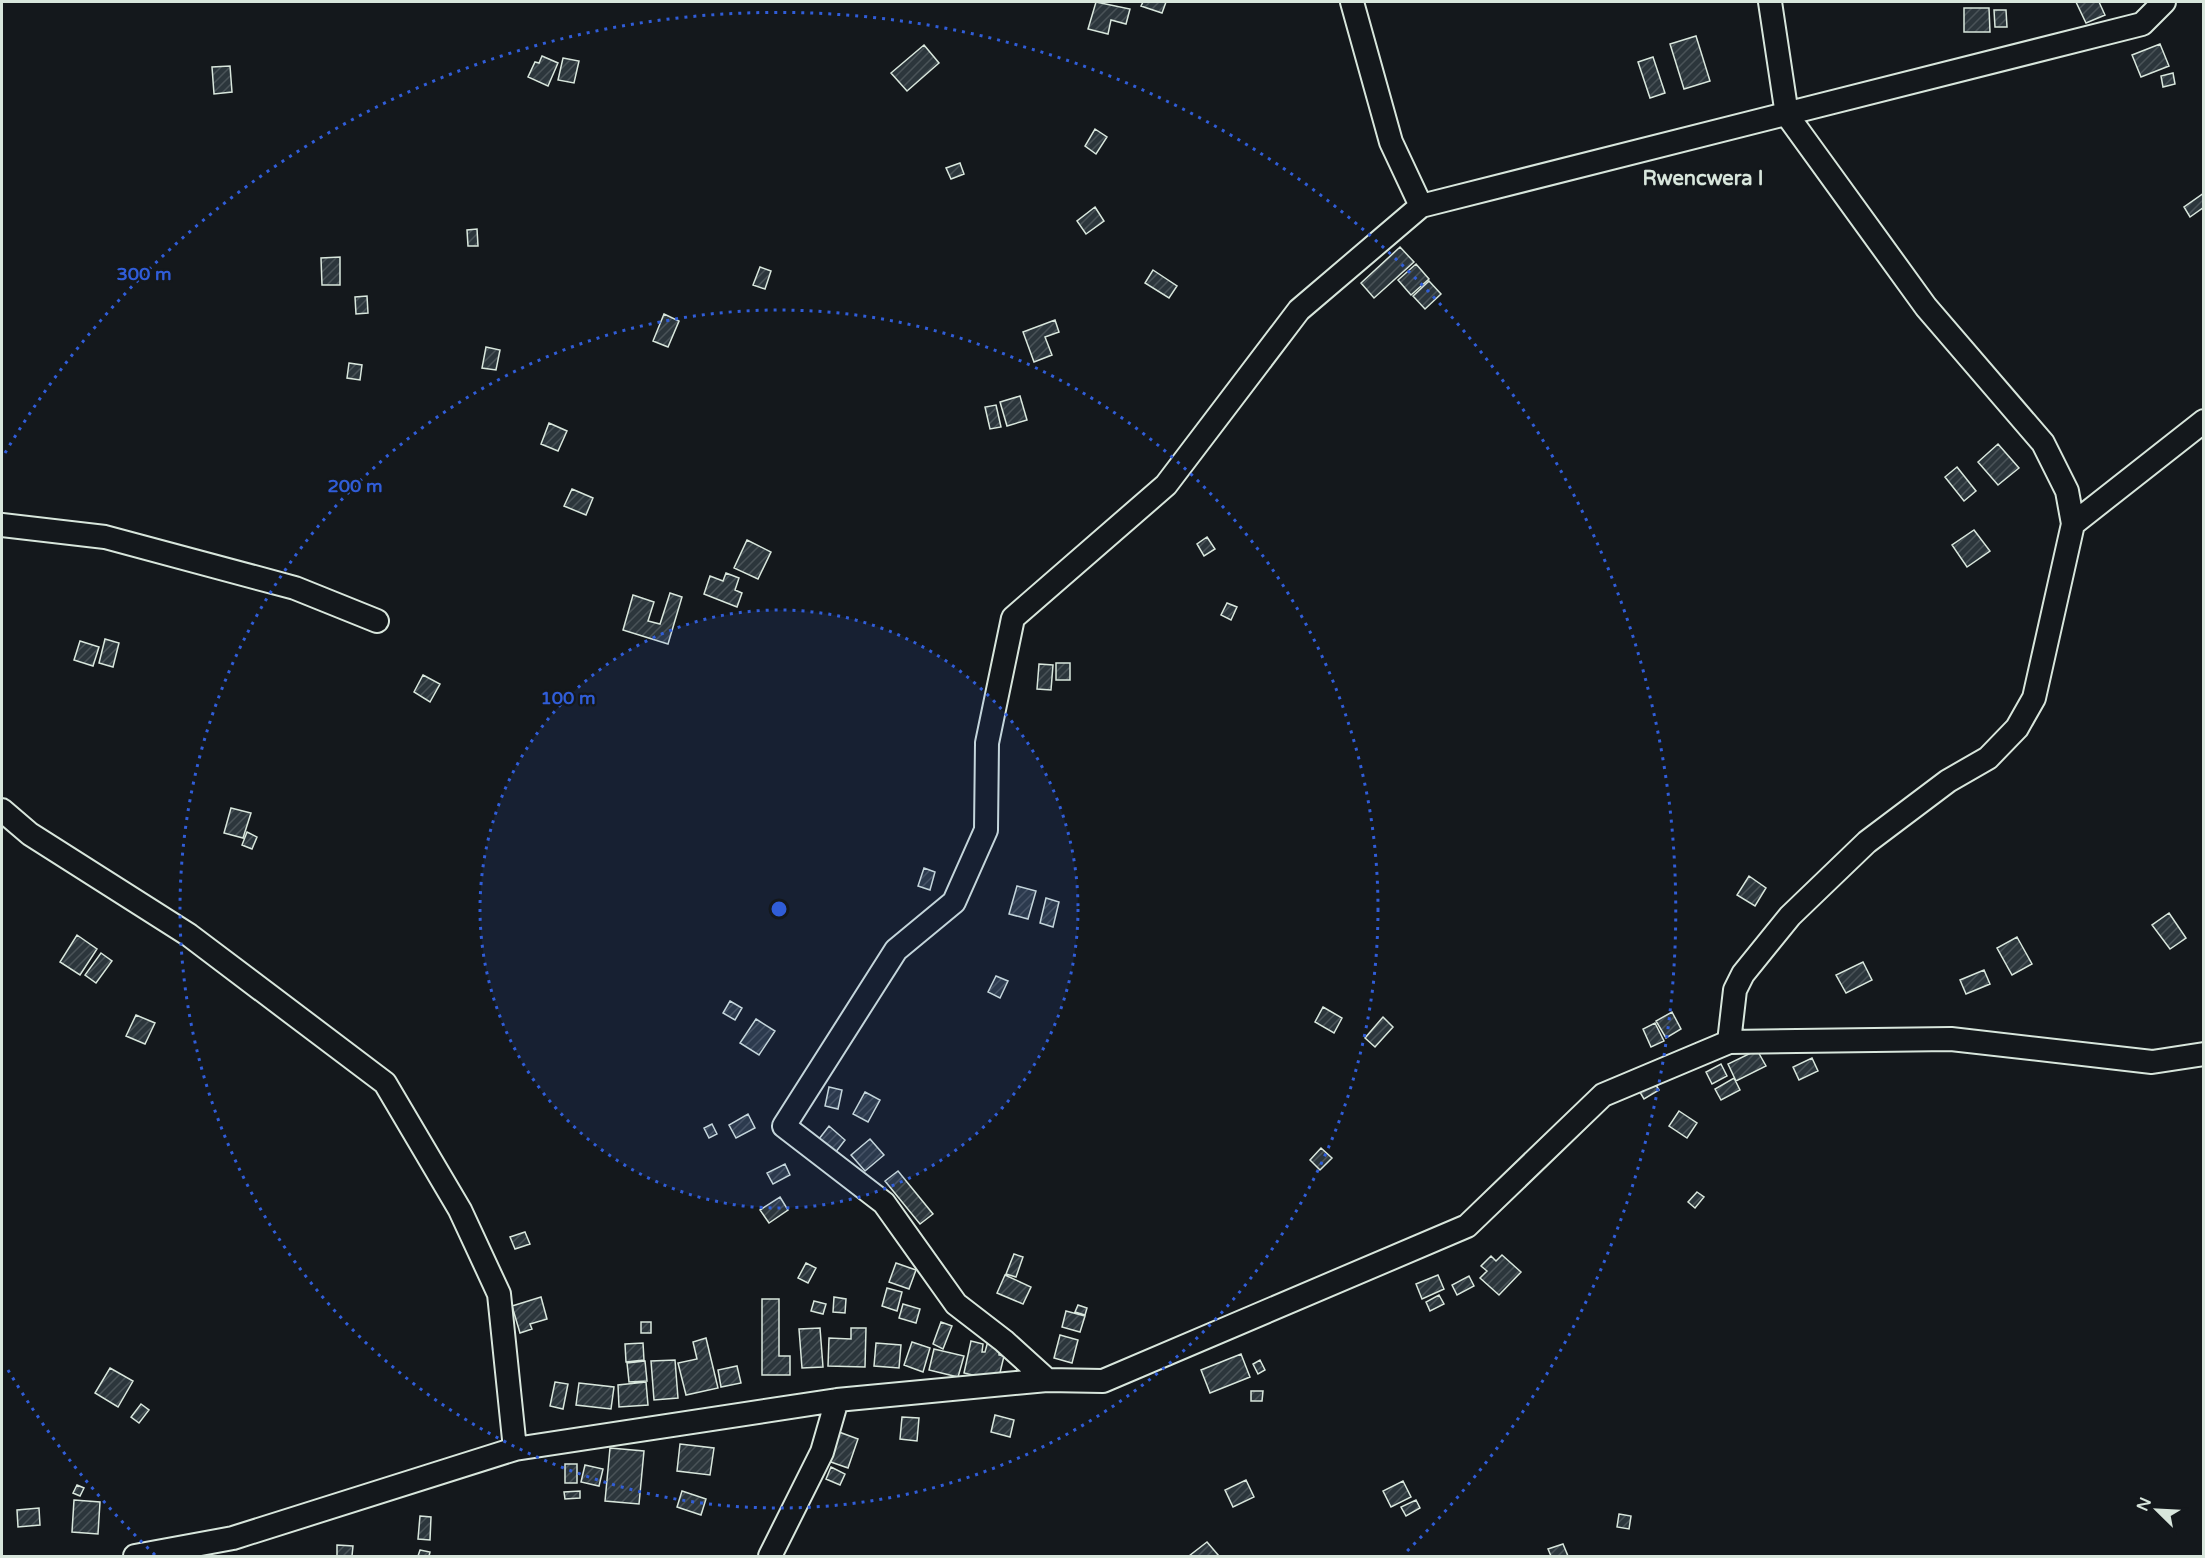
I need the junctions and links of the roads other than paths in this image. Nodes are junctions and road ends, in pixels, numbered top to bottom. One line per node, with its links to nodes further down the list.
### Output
1 (1352, 2): 5 (street)
2 (1770, 2): 4 (street)
3 (2164, 2): 4 (street)
4 (1787, 115): 5 (street); 7 (street)
5 (1421, 206): 13 (street)
6 (2204, 421): 7 (street)
7 (2073, 524): 11 (street)
8 (2, 525): 9 (street)
9 (377, 621)
10 (2, 810): 15 (street)
11 (1729, 1042): 12 (street); 13 (street)
12 (2204, 1054)
13 (1047, 1380): 14 (street)
14 (837, 1400): 15 (street); 17 (street)
15 (515, 1449): 16 (street)
16 (135, 1557)
17 (770, 1557)

